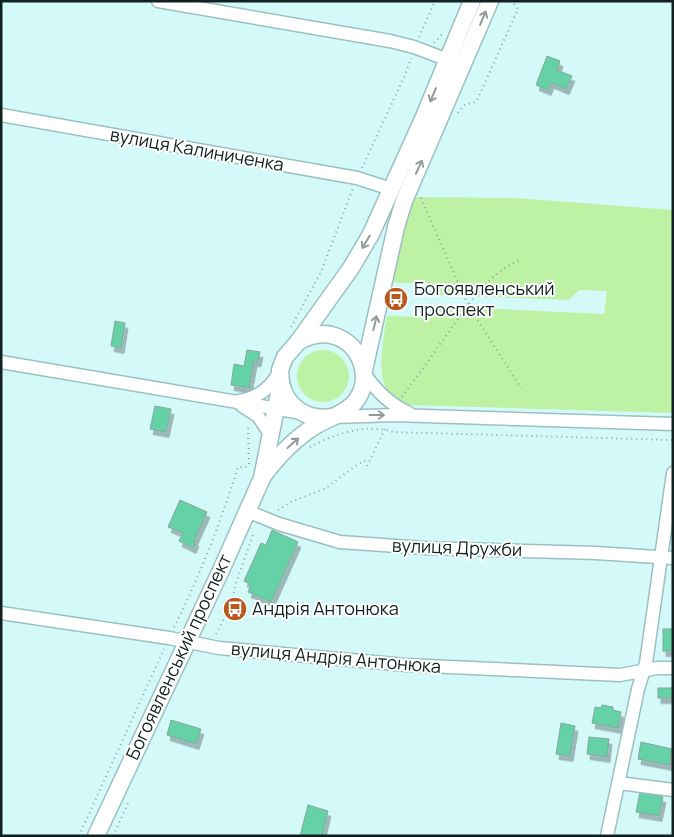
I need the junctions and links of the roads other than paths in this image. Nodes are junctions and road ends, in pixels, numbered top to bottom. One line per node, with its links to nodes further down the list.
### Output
1 (158, 1): 4 (street)
2 (472, 1): 4 (main road, Богоявленський проспект)
3 (490, 1): 9 (main road, Богоявленський проспект, one-way to 3)
4 (448, 60): 6 (main road, Богоявленський проспект, one-way to 6)
5 (1, 115): 6 (street, вулиця Калиниченка)
6 (391, 189): 7 (main road, Богоявленський проспект, one-way to 7)
7 (294, 335): 9 (main road); 10 (main road, Богоявленський проспект)
8 (1, 362): 11 (street)
9 (364, 372): 13 (street); 15 (main road, Богоявленський проспект)
10 (280, 376): 11 (street); 12 (main road, Богоявленський проспект); 14 (main road)
11 (229, 400): 12 (street); 17 (street)
12 (275, 409): 14 (street); 17 (main road, Богоявленський проспект)
13 (395, 411): 15 (street, one-way to 13); 16 (street)
14 (303, 413): 15 (main road)
15 (332, 417): 19 (main road, Богоявленський проспект, one-way to 15)
16 (673, 424)
17 (270, 434): 19 (main road, Богоявленський проспект)
18 (673, 473): 21 (street)
19 (262, 478): 20 (main road, Богоявленський проспект)
20 (253, 514): 21 (street, вулиця Дружби); 23 (main road, Богоявленський проспект)
21 (667, 557): 25 (street)
22 (1, 613): 23 (street, вулиця Андрія Антонюка)
23 (194, 643): 25 (street, вулиця Андрія Антонюка); 28 (main road, Богоявленський проспект)
24 (673, 668): 25 (street, вулиця Андрія Антонюка)
25 (643, 671): 26 (street)
26 (618, 783): 27 (street); 29 (street)
27 (673, 790)
28 (96, 836)
29 (607, 836)

